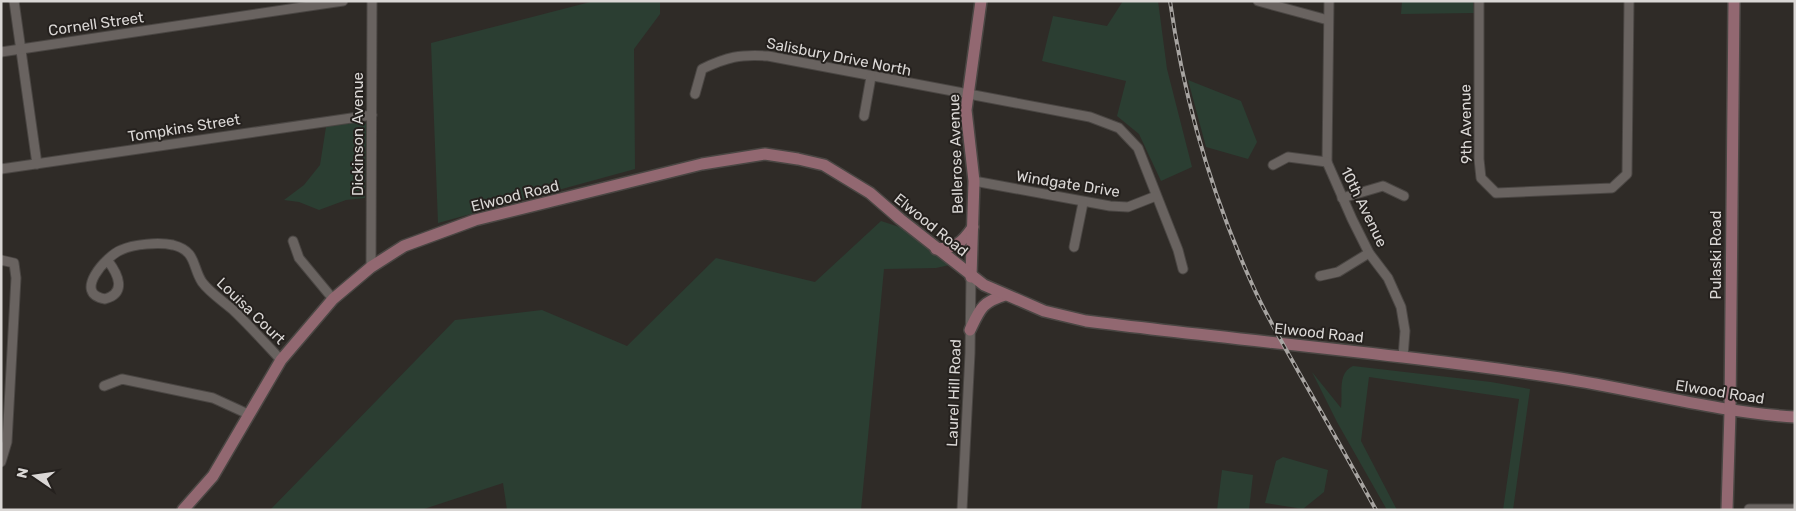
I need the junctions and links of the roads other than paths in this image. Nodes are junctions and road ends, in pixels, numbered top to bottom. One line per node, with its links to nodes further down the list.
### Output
1 (14, 1): 11 (street)
2 (343, 1): 11 (street, Cornell Street)
3 (372, 1): 16 (street, Dickinson Avenue)
4 (981, 1): 15 (main road, Bellerose Avenue)
5 (1258, 1): 10 (street)
6 (1328, 1): 10 (street, 10th Avenue)
7 (1479, 1): 8 (street, 9th Avenue)
8 (1628, 1)
9 (1734, 1): 44 (main road, Pulaski Road)
10 (1328, 20): 18 (street, 10th Avenue)
11 (22, 49): 12 (street, Cornell Street); 19 (street)
12 (1, 52)
13 (871, 77): 14 (street, Salisbury Drive North); 15 (street, Salisbury Drive North); 17 (street)
14 (695, 94)
15 (968, 95): 22 (main road, Bellerose Avenue); 23 (street, Salisbury Drive North)
16 (372, 115): 19 (street, Tompkins Street); 34 (street, Dickinson Avenue)
17 (864, 116)
18 (1327, 162): 20 (street); 25 (street, 10th Avenue)
19 (37, 164): 21 (street, Tompkins Street)
20 (1273, 165)
21 (1, 169)
22 (974, 181): 26 (street, Windgate Drive); 27 (main road, Bellerose Avenue)
23 (1156, 196): 26 (street, Windgate Drive); 35 (street, Salisbury Drive North)
24 (1404, 196): 25 (street)
25 (1342, 198): 31 (street, 10th Avenue)
26 (1083, 203): 29 (street)
27 (973, 227): 30 (main road); 37 (main road, Bellerose Avenue)
28 (294, 241): 39 (street)
29 (1074, 247)
30 (936, 248): 34 (main road, Elwood Road); 37 (main road, Elwood Road)
31 (1370, 254): 36 (street); 41 (street, 10th Avenue)
32 (1, 260): 47 (street)
33 (108, 261): 42 (street, Louisa Court)
34 (371, 267): 39 (main road, Elwood Road)
35 (1183, 269)
36 (1320, 276)
37 (972, 277): 38 (main road, Elwood Road); 40 (street, Laurel Hill Road)
38 (1005, 295): 40 (main road); 41 (main road, Elwood Road)
39 (333, 299): 42 (main road, Elwood Road)
40 (970, 330): 51 (street, Laurel Hill Road)
41 (1403, 357): 44 (main road, Elwood Road)
42 (281, 360): 45 (main road, Elwood Road)
43 (104, 386): 45 (street)
44 (1730, 412): 46 (main road, Elwood Road); 52 (main road, Pulaski Road)
45 (248, 414): 50 (main road, Elwood Road)
46 (1795, 417)
47 (1, 462)
48 (1750, 509): 49 (street)
49 (1795, 509)
50 (183, 510)
51 (962, 510)
52 (1727, 510)

